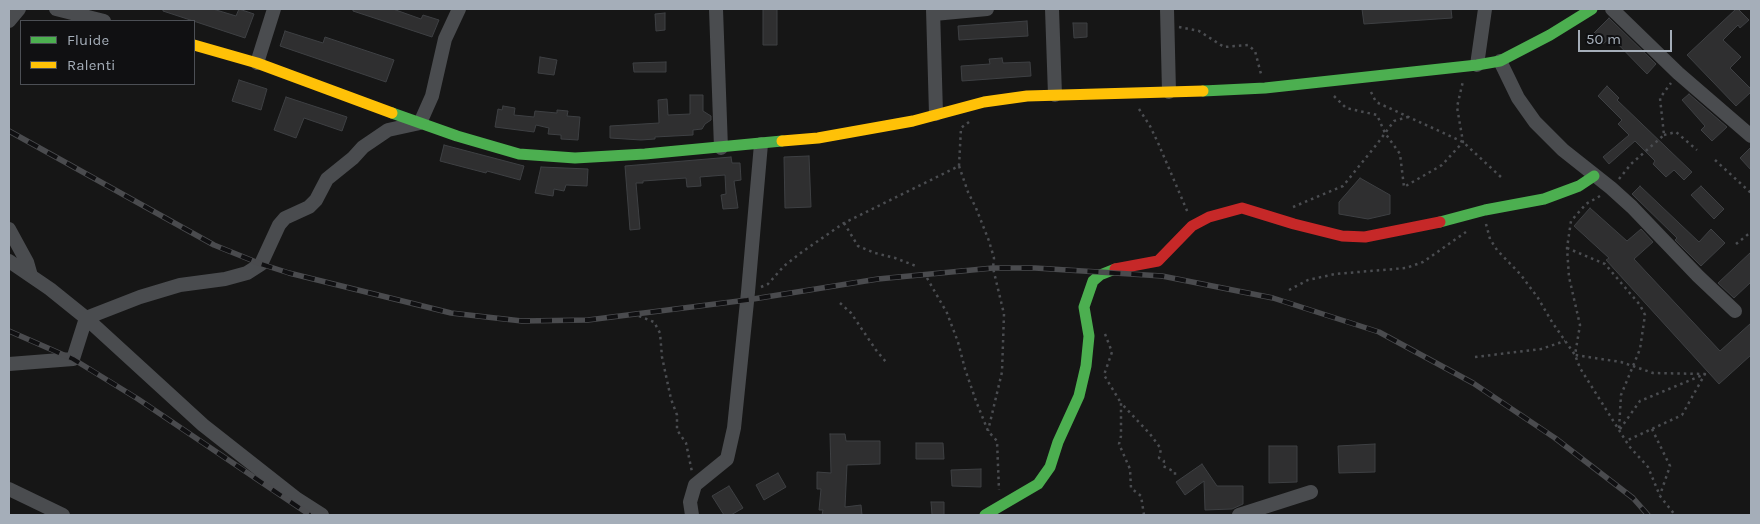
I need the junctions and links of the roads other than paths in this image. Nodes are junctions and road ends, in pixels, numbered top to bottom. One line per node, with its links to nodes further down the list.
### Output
1 (19, 9): 14 (street)
2 (56, 9): 13 (street)
3 (274, 9): 17 (street)
4 (457, 9): 22 (street)
5 (716, 9): 25 (street)
6 (987, 9): 12 (street)
7 (1052, 9): 20 (street)
8 (1167, 9): 19 (street)
9 (1485, 9): 18 (street)
10 (1592, 9): 16 (street)
11 (1612, 9): 23 (street)
12 (934, 12): 21 (street)
13 (100, 20)
14 (9, 21)
15 (195, 45): 17 (street)
16 (1500, 61): 18 (street); 26 (street)
17 (257, 63): 22 (street)
18 (1477, 65): 19 (street)
19 (1169, 92): 20 (street)
20 (1055, 95): 21 (street)
21 (936, 114): 24 (street)
22 (420, 124): 25 (street); 31 (street)
23 (1751, 136)
24 (761, 144): 25 (street); 37 (street)
25 (721, 148)
26 (1594, 176): 30 (street); 38 (street)
27 (9, 229): 29 (street)
28 (9, 261): 29 (street)
29 (31, 276): 31 (street)
30 (1735, 312)
31 (86, 318): 32 (street); 36 (street)
32 (9, 364)
33 (9, 489): 35 (street)
34 (1311, 492): 39 (street)
35 (63, 515)
36 (322, 515)
37 (692, 515)
38 (985, 515)
39 (1239, 515)

